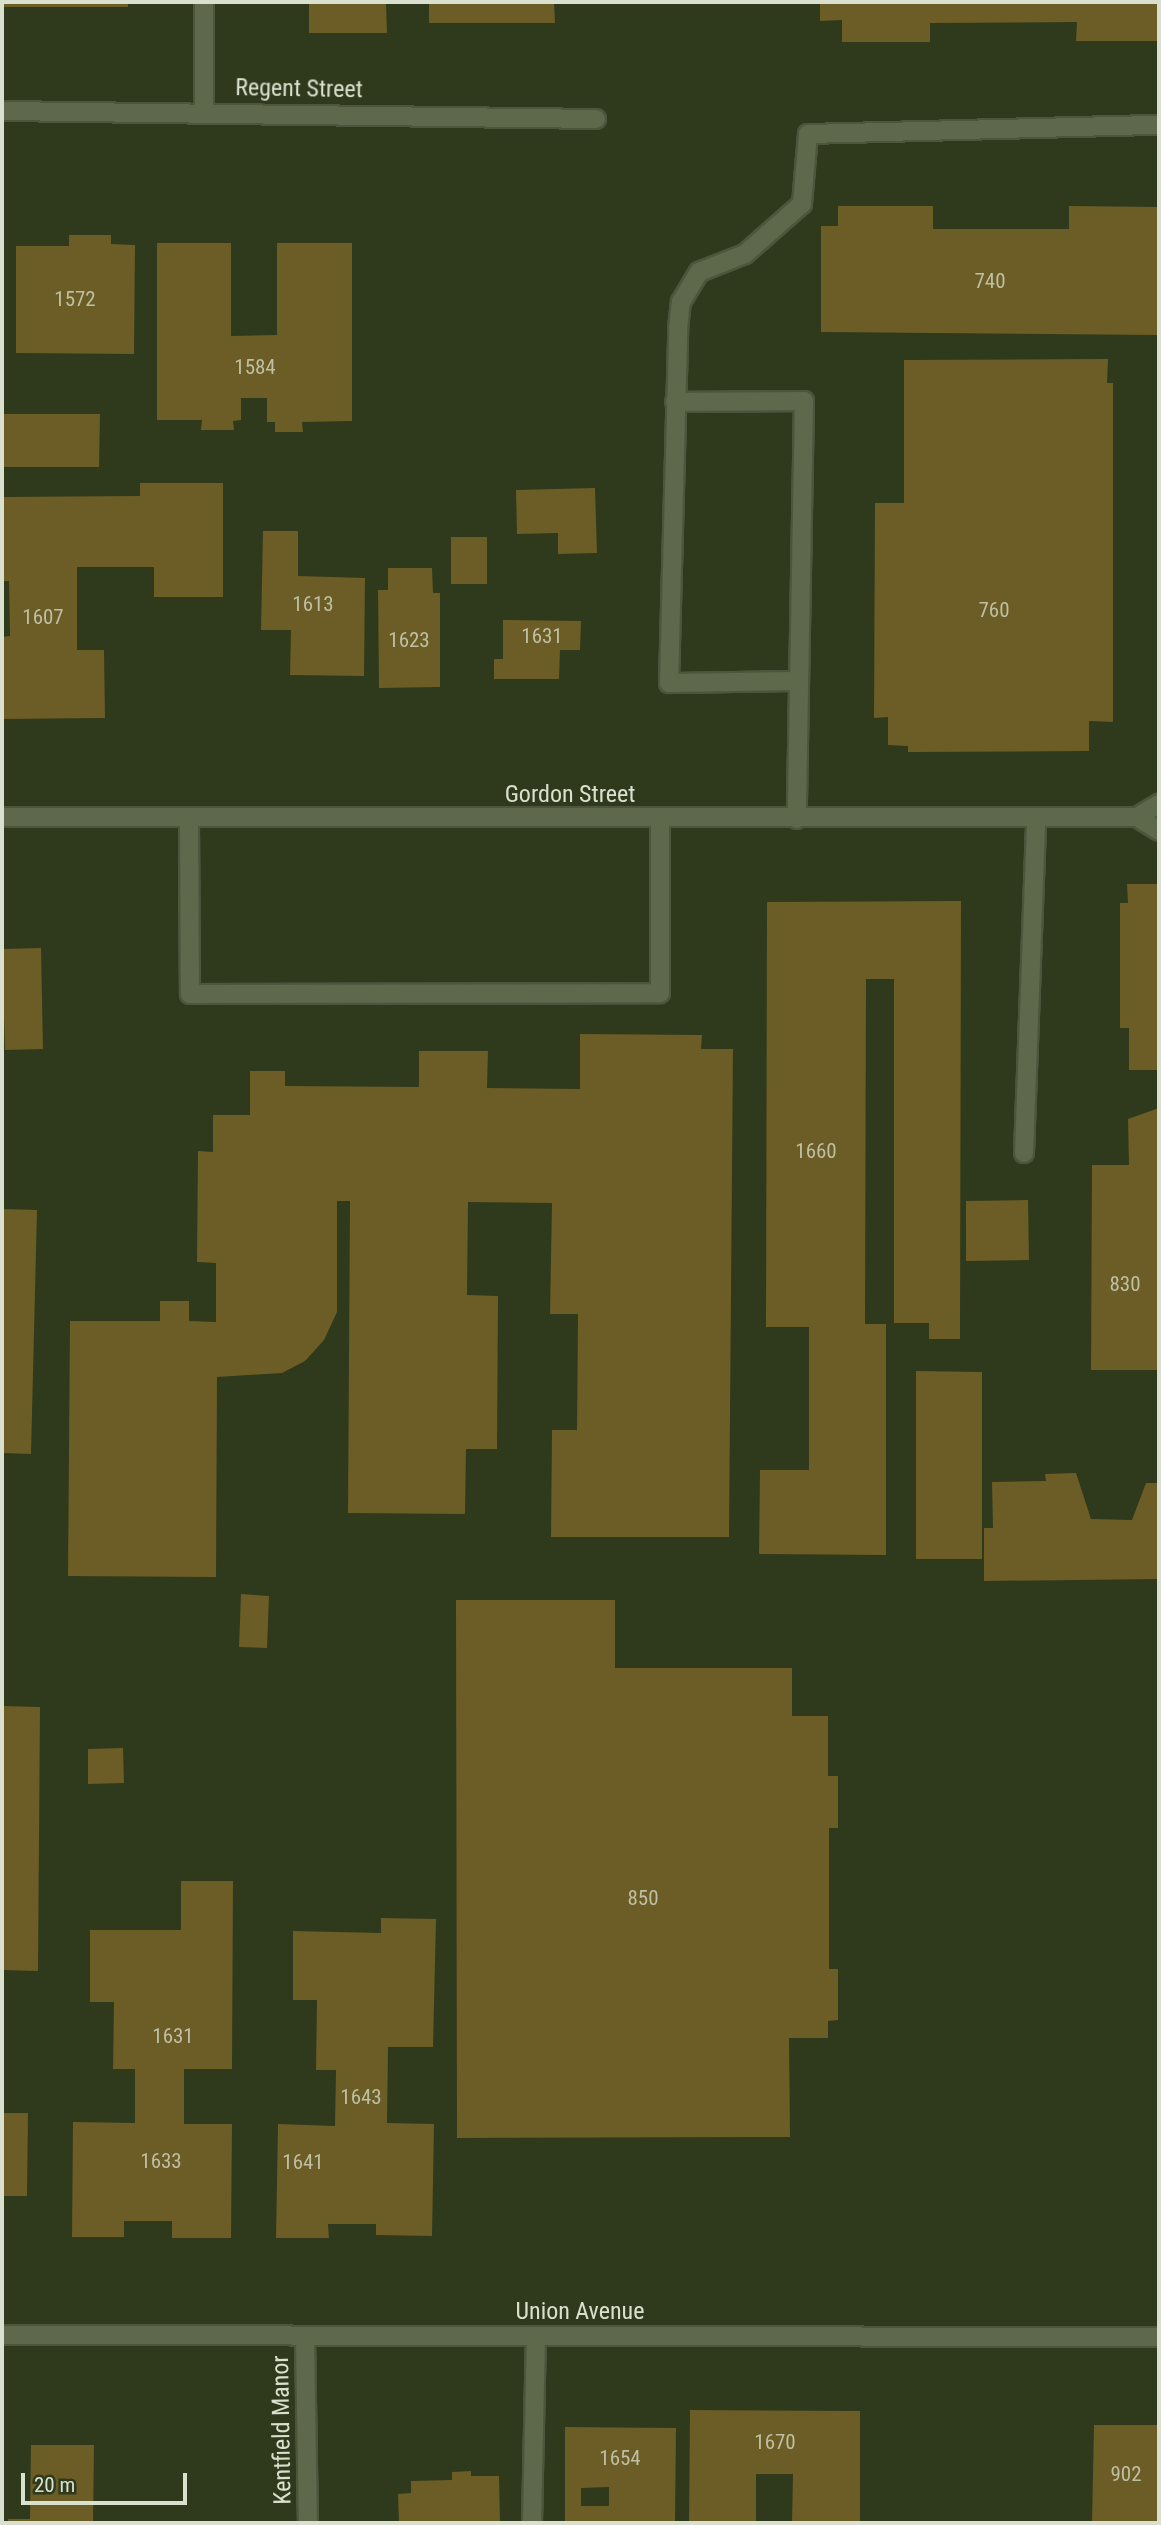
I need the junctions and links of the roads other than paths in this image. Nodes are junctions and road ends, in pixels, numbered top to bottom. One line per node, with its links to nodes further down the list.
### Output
1 (204, 2): 3 (street)
2 (2, 111): 3 (street, Regent Street)
3 (204, 112): 4 (street, Regent Street)
4 (596, 119)
5 (1159, 125): 6 (street)
6 (675, 402): 7 (street); 7 (street)
7 (799, 681): 14 (street)
8 (1159, 804): 10 (street)
9 (2, 817): 12 (street, Gordon Street)
10 (1137, 817): 11 (street, Gordon Street); 15 (street)
11 (1037, 818): 14 (street, Gordon Street); 16 (street)
12 (189, 819): 13 (street, Gordon Street); 13 (street)
13 (660, 819): 14 (street, Gordon Street)
14 (797, 820)
15 (1159, 831)
16 (1024, 1153)
17 (2, 2335): 18 (street, Union Avenue)
18 (305, 2336): 19 (street, Union Avenue); 21 (street, Kentfield Manor)
19 (536, 2337): 20 (street, Union Avenue); 22 (street)
20 (1159, 2337)
21 (308, 2523)
22 (532, 2523)

